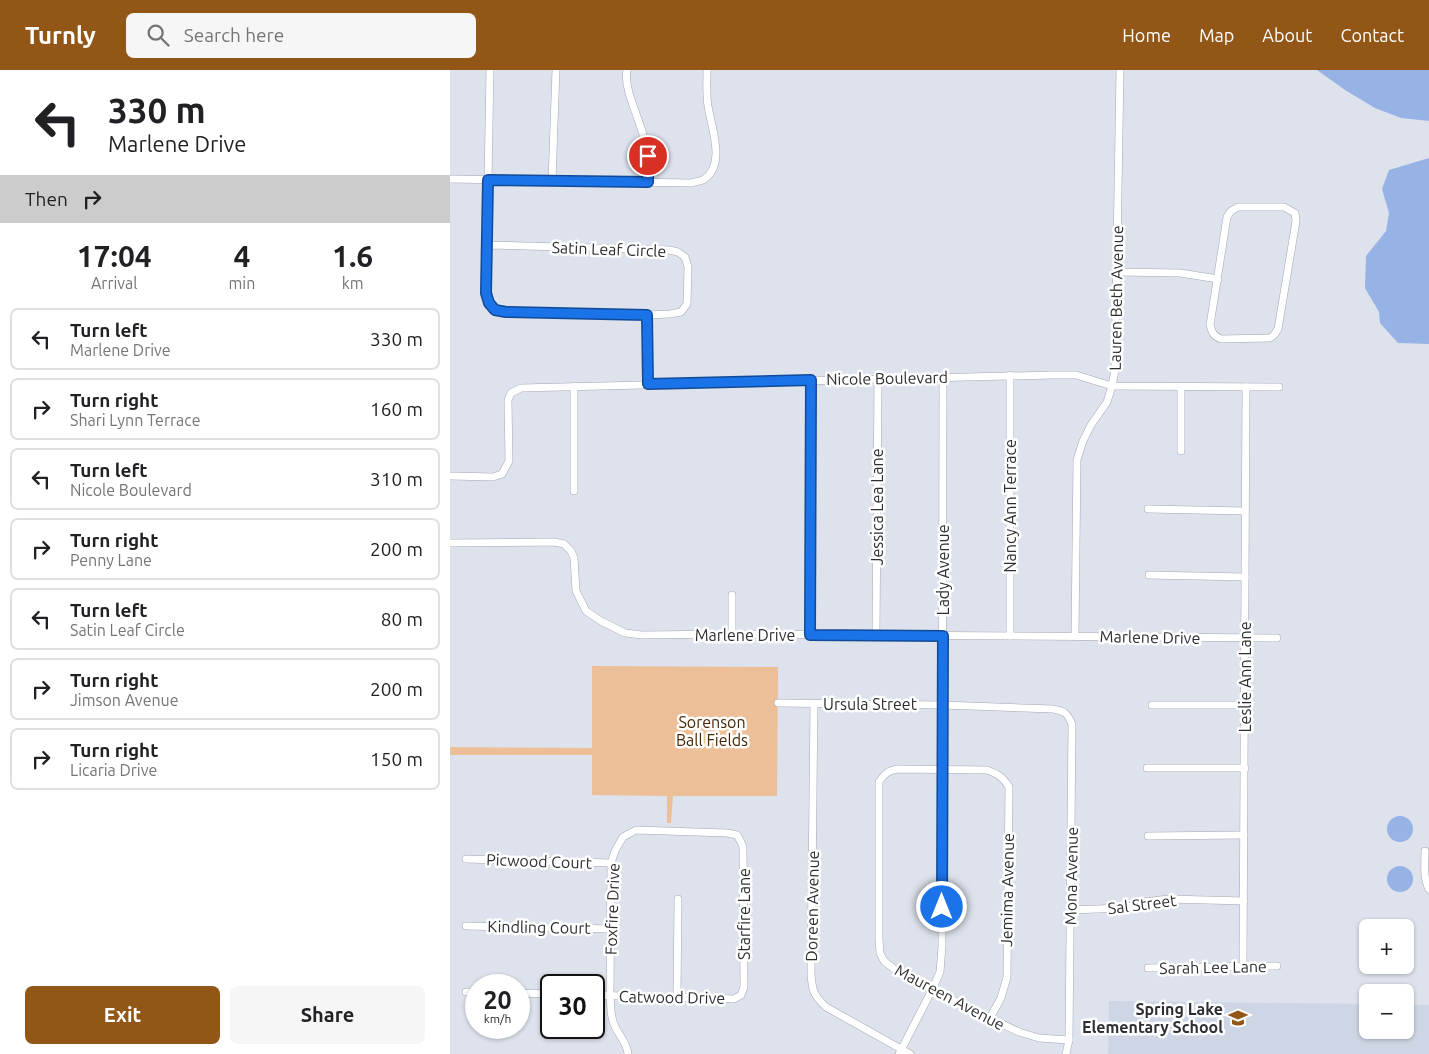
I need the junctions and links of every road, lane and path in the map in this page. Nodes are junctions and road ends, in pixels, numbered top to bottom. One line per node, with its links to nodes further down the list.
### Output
1 (490, 70): 7 (street)
2 (556, 70): 8 (street)
3 (627, 70): 9 (street)
4 (706, 70): 9 (street)
5 (1120, 70): 11 (street, Lauren Beth Avenue)
6 (450, 178): 7 (street)
7 (488, 180): 8 (street); 10 (street)
8 (552, 181): 9 (street)
9 (648, 182)
10 (488, 245): 13 (street, Satin Leaf Circle); 13 (street, Satin Leaf Circle)
11 (1117, 272): 12 (street); 20 (street, Lauren Beth Avenue)
12 (1218, 279): 12 (street)
13 (647, 315): 18 (street)
14 (1010, 375): 15 (street, Nicole Boulevard); 20 (street, Nicole Boulevard); 37 (street, Nancy Ann Terrace)
15 (943, 376): 16 (street, Nicole Boulevard); 36 (street, Lady Avenue)
16 (878, 378): 17 (street, Nicole Boulevard); 35 (street, Jessica Lea Lane)
17 (811, 380): 18 (street, Nicole Boulevard); 34 (street)
18 (648, 384): 19 (street, Nicole Boulevard)
19 (574, 386): 25 (street, Nicole Boulevard); 26 (street)
20 (1112, 386): 21 (street, Nicole Boulevard); 38 (street, Lauren Beth Avenue)
21 (1181, 387): 22 (street, Nicole Boulevard); 24 (street)
22 (1246, 387): 23 (street, Nicole Boulevard); 28 (street, Leslie Ann Lane)
23 (1279, 388)
24 (1181, 451)
25 (450, 476)
26 (574, 491)
27 (1148, 509): 28 (street)
28 (1245, 511): 31 (street, Leslie Ann Lane)
29 (450, 543): 33 (street, Marlene Drive)
30 (1149, 575): 31 (street)
31 (1245, 577): 39 (street, Leslie Ann Lane)
32 (732, 595): 33 (street)
33 (732, 634): 34 (street, Marlene Drive)
34 (810, 635): 35 (street, Marlene Drive)
35 (876, 635): 36 (street, Marlene Drive)
36 (943, 636): 37 (street, Marlene Drive); 44 (street, Lady Avenue)
37 (1010, 636): 38 (street, Marlene Drive)
38 (1075, 636): 39 (street, Marlene Drive)
39 (1245, 638): 40 (street, Marlene Drive); 45 (street, Leslie Ann Lane)
40 (1276, 638)
41 (778, 704): 42 (street, Ursula Street)
42 (814, 704): 44 (street, Ursula Street); 72 (street, Doreen Avenue)
43 (1152, 704): 45 (street)
44 (942, 705): 46 (street, Ursula Street); 49 (street, Lady Avenue)
45 (1244, 705): 48 (street, Leslie Ann Lane)
46 (1053, 709): 59 (street, Mona Avenue)
47 (1147, 768): 48 (street)
48 (1245, 768): 51 (street, Leslie Ann Lane)
49 (943, 770): 65 (street, Lady Avenue); 65 (street, Maureen Avenue); 70 (street, Jemima Avenue)
50 (727, 833): 55 (street, Foxfire Drive); 69 (street, Starfire Lane)
51 (1244, 835): 52 (street); 58 (street, Leslie Ann Lane)
52 (1148, 836)
53 (1425, 851): 56 (street)
54 (466, 859): 55 (street, Picwood Court)
55 (612, 863): 61 (street, Foxfire Drive)
56 (1429, 889)
57 (678, 899): 68 (street)
58 (1244, 901): 59 (street, Sal Street); 62 (street, Leslie Ann Lane)
59 (1070, 910): 71 (street, Mona Avenue)
60 (466, 926): 61 (street, Kindling Court)
61 (611, 929): 67 (street, Foxfire Drive)
62 (1243, 966): 63 (street, Sarah Lee Lane); 64 (street, Sarah Lee Lane)
63 (1277, 966)
64 (1148, 968)
65 (932, 990): 70 (street, Maureen Avenue); 72 (street, Lady Avenue)
66 (605, 996): 67 (street, Catwood Drive)
67 (610, 996): 68 (street, Catwood Drive); 73 (street, Foxfire Drive)
68 (677, 997): 69 (street, Catwood Drive)
69 (734, 999)
70 (990, 1018): 71 (street, Maureen Avenue)
71 (1069, 1040): 75 (street, Mona Avenue)
72 (900, 1052): 74 (street, Doreen Avenue)
73 (628, 1054)
74 (910, 1054)
75 (1066, 1054)

